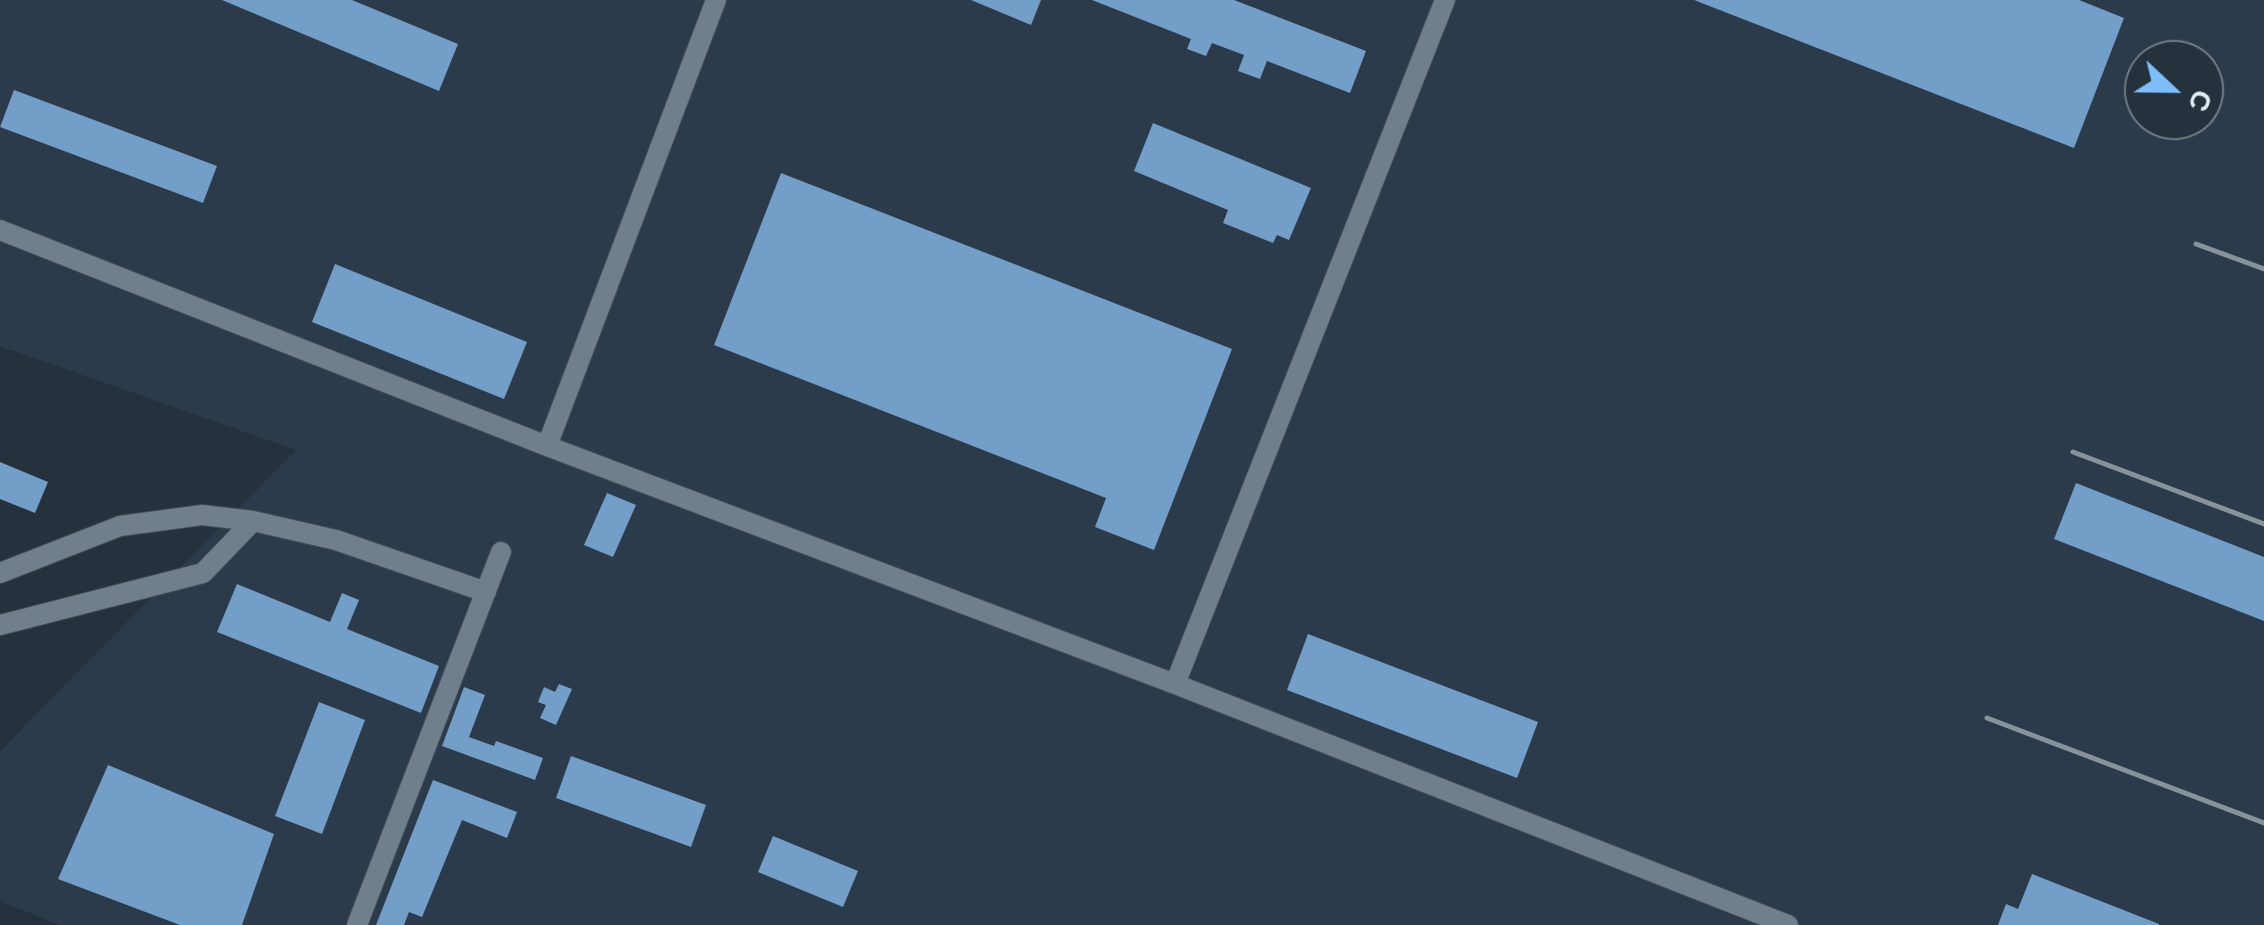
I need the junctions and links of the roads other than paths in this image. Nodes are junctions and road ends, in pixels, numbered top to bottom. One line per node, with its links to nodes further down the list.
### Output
1 (716, 0): 4 (lane)
2 (1445, 0): 10 (lane)
3 (0, 230): 4 (lane)
4 (547, 446): 10 (lane)
5 (253, 521): 7 (lane); 8 (lane); 9 (lane)
6 (501, 552): 8 (lane)
7 (0, 573)
8 (486, 592): 11 (lane)
9 (0, 625)
10 (1175, 684): 12 (lane)
11 (357, 925)
12 (1788, 925)

